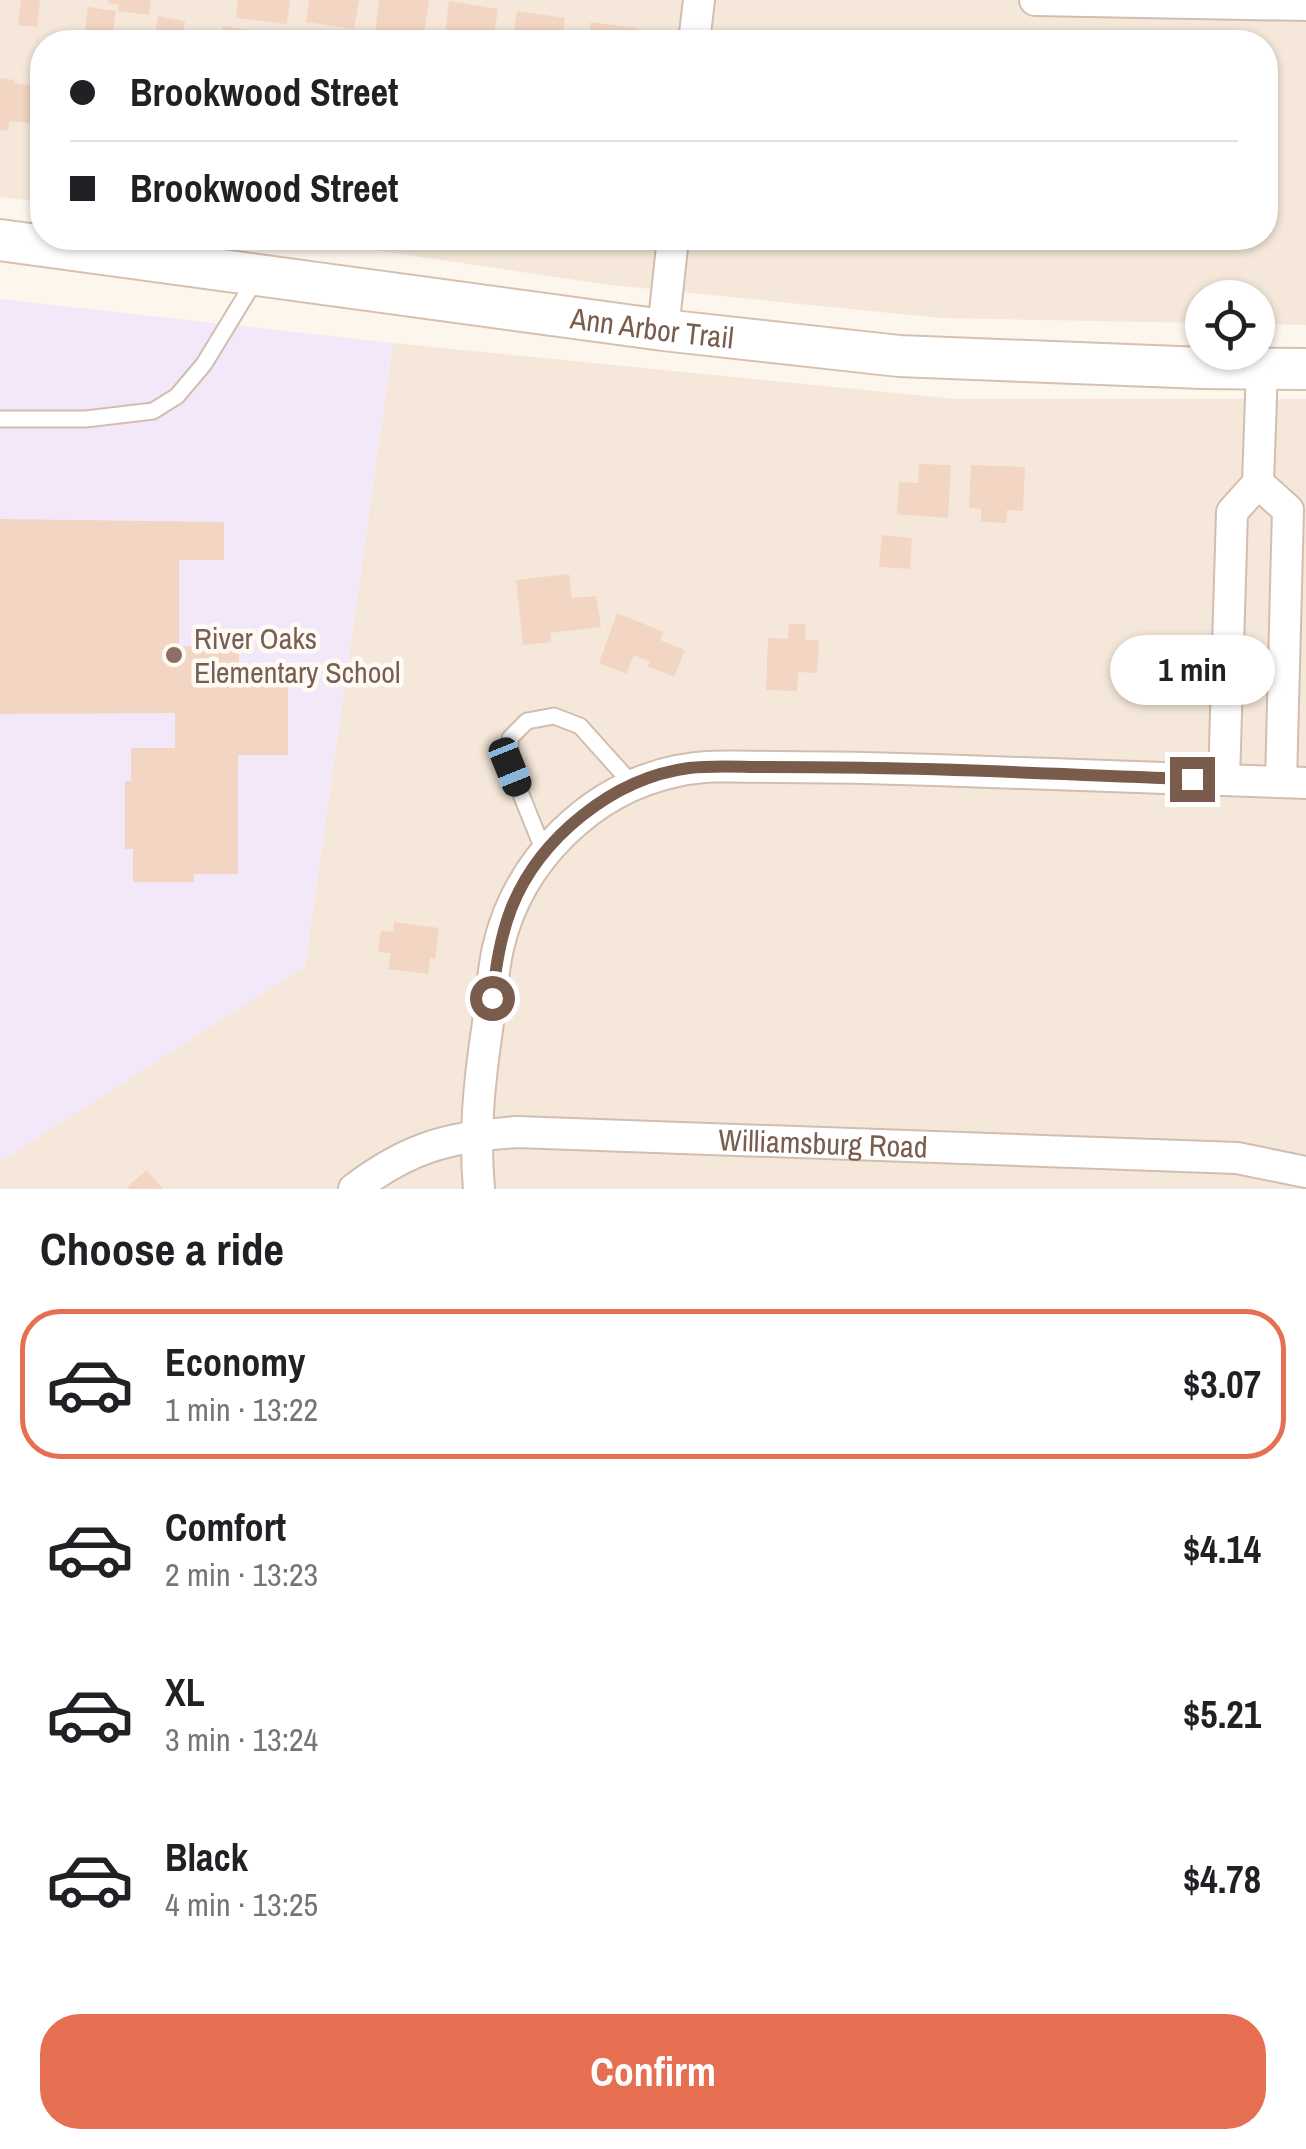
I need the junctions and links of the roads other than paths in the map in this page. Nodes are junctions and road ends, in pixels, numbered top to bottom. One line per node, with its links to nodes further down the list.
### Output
1 (699, 0): 4 (street)
2 (1035, 0): 3 (street)
3 (1306, 5)
4 (695, 30)
5 (0, 240): 6 (street, Ann Arbor Trail)
6 (30, 244)
7 (74, 250): 9 (street, Ann Arbor Trail)
8 (672, 250): 10 (street)
9 (258, 275): 10 (street, Ann Arbor Trail); 15 (lane)
10 (663, 330): 11 (street, Ann Arbor Trail)
11 (1185, 366)
12 (1275, 369): 13 (street, Ann Arbor Trail)
13 (1306, 369)
14 (1262, 370): 16 (street)
15 (0, 419)
16 (1258, 483): 17 (street); 18 (street)
17 (1224, 780): 18 (street); 19 (street)
18 (1294, 782)
19 (632, 784): 20 (street); 20 (lane)
20 (545, 854): 21 (street)
21 (476, 1135): 22 (street, Williamsburg Road); 23 (street, Williamsburg Road); 24 (street)
22 (1306, 1172)
23 (354, 1189)
24 (479, 1189)

